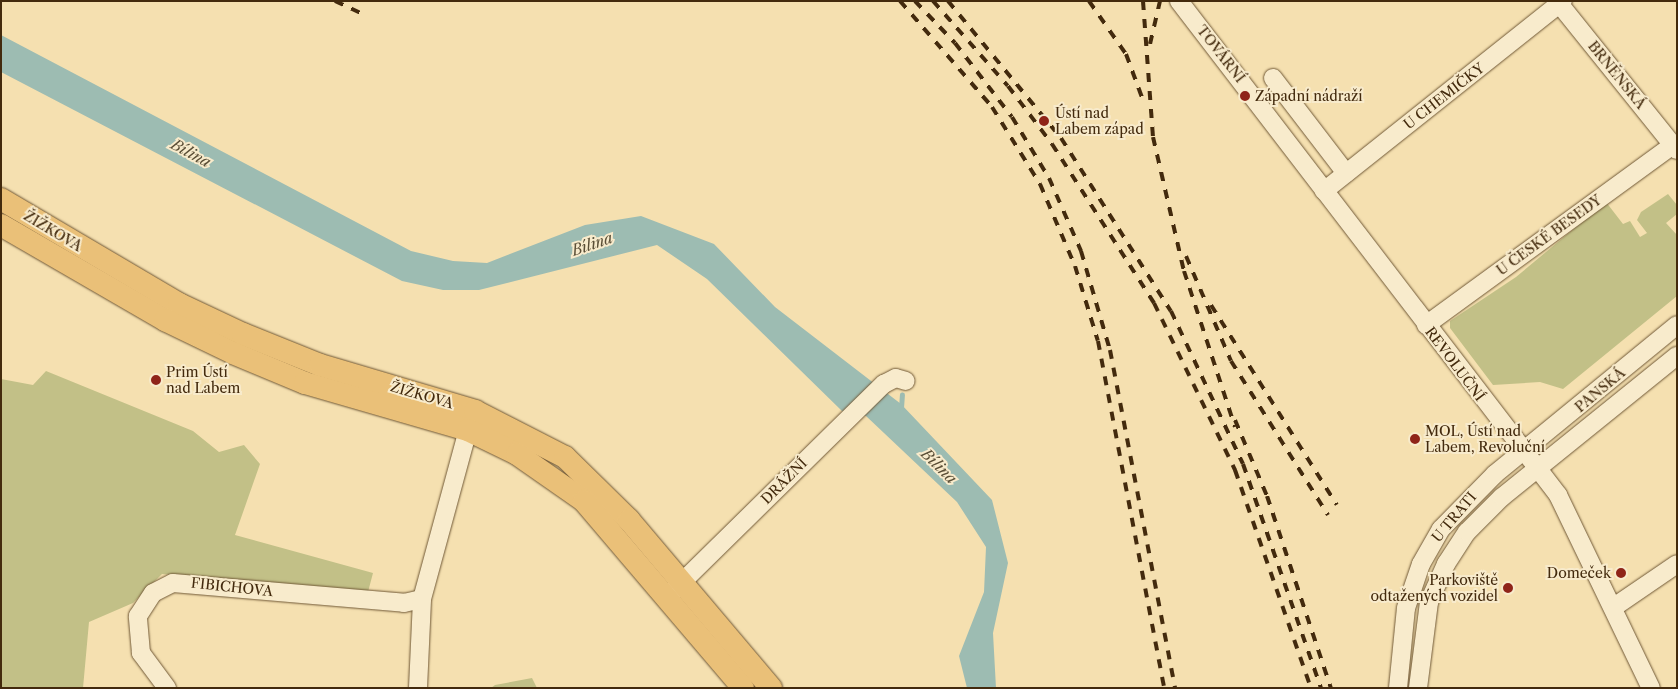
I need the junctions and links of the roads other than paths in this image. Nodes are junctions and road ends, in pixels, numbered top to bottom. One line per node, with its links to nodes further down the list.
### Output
1 (1179, 1): 4 (street, TOVÁRNÍ)
2 (1560, 2): 5 (street, BRNĚNSKÁ); 6 (street, U CHEMIČKY)
3 (1273, 78): 6 (street)
4 (1263, 108): 7 (street, REVOLUČNÍ)
5 (1675, 147): 10 (street, U ČESKÉ BESEDY)
6 (1346, 174): 7 (street, U CHEMIČKY)
7 (1324, 191): 10 (street, REVOLUČNÍ)
8 (1, 199): 18 (main road, ŽIŽKOVA)
9 (1, 225): 14 (main road, ŽIŽKOVA)
10 (1426, 325): 15 (street, REVOLUČNÍ)
11 (1677, 326): 15 (street, PANSKÁ)
12 (1677, 356): 16 (street, PANSKÁ)
13 (906, 381): 18 (street, DRÁŽNÍ)
14 (468, 430): 18 (main road, ŽIŽKOVA); 19 (street)
15 (1521, 452): 16 (street, REVOLUČNÍ); 25 (street, U TRATI)
16 (1536, 470): 20 (street, REVOLUČNÍ); 26 (street, U TRATI)
17 (1677, 564): 20 (street)
18 (675, 590): 23 (main road, ŽIŽKOVA); 24 (main road, ŽIŽKOVA)
19 (422, 599): 21 (street, FIBICHOVA); 22 (street)
20 (1614, 607): 27 (street, REVOLUČNÍ)
21 (167, 688)
22 (418, 688)
23 (743, 688)
24 (770, 688)
25 (1398, 688)
26 (1418, 688)
27 (1651, 688)

